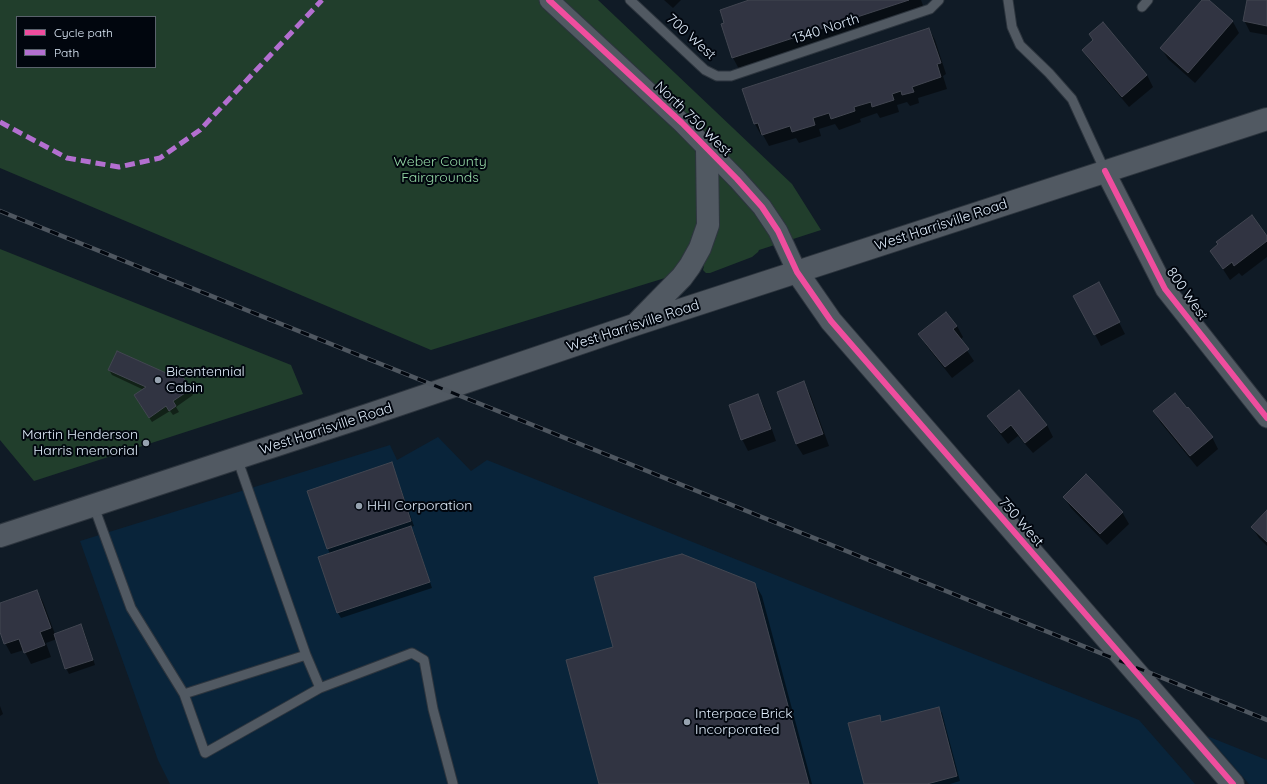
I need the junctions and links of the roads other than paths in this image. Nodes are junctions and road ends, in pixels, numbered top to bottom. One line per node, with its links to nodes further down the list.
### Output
1 (549, 0): 7 (street, North 750 West)
2 (630, 0): 5 (lane, 700 West)
3 (939, 0): 5 (lane, 1340 North)
4 (1008, 0): 8 (lane, 800 West)
5 (717, 76)
6 (1267, 119): 8 (main road, West Harrisville Road)
7 (707, 149): 9 (street, North 750 West); 10 (main road)
8 (1105, 171): 9 (main road, West Harrisville Road); 11 (street, 800 West)
9 (797, 272): 10 (main road, West Harrisville Road); 19 (main road, 750 West)
10 (634, 325): 12 (main road, West Harrisville Road)
11 (1267, 418)
12 (237, 458): 13 (main road, West Harrisville Road); 15 (lane)
13 (93, 504): 14 (main road, West Harrisville Road); 17 (lane)
14 (0, 536)
15 (306, 654): 16 (lane); 17 (lane)
16 (320, 688): 17 (lane); 18 (lane)
17 (184, 694)
18 (454, 784)
19 (1233, 784)

